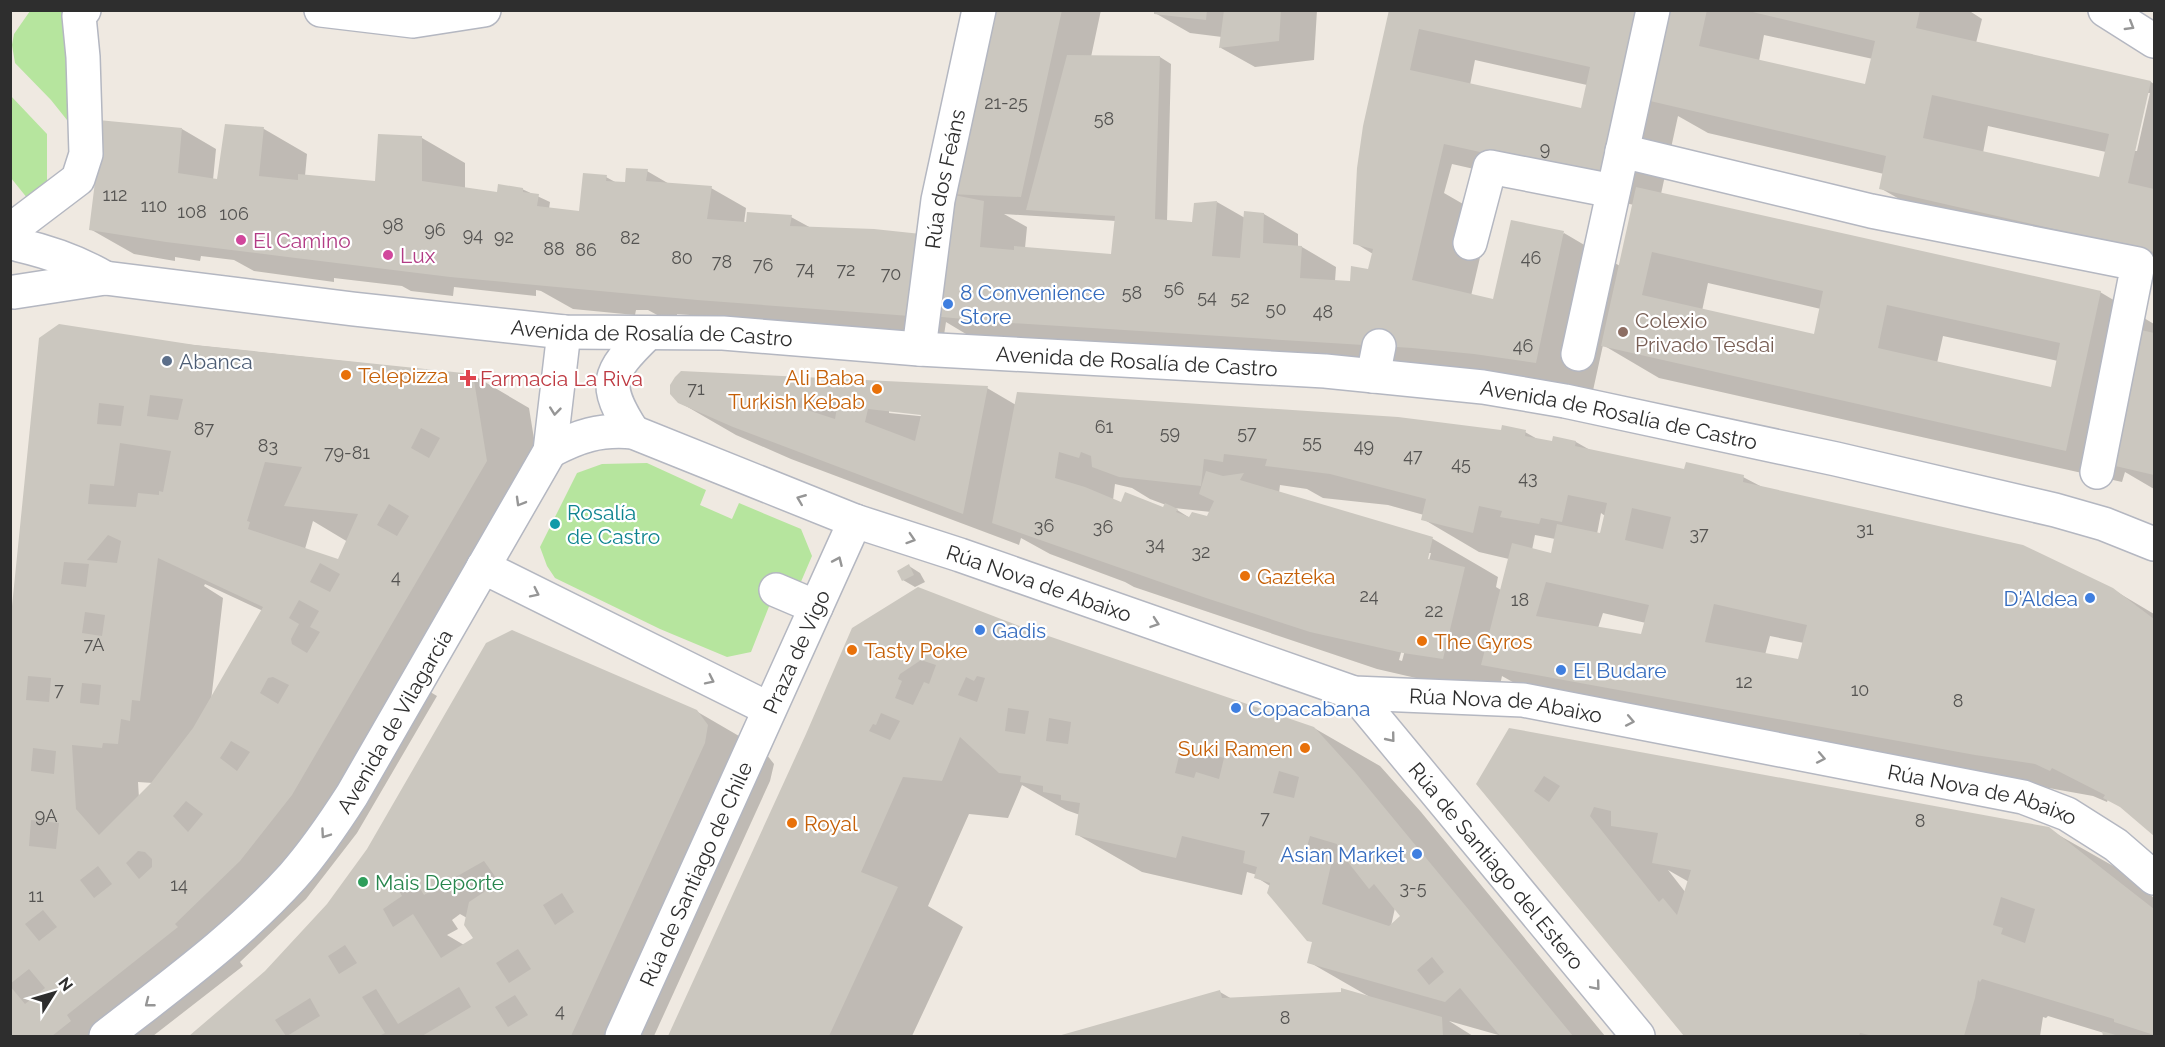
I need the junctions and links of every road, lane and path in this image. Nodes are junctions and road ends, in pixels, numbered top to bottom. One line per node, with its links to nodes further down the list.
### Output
1 (84, 10): 10 (street)
2 (321, 10): 3 (street)
3 (484, 10)
4 (978, 10): 16 (street, Rúa dos Feáns)
5 (1653, 10): 8 (street)
6 (2105, 10): 7 (street, one-way to 7)
7 (2154, 41)
8 (1622, 151): 9 (street); 20 (street)
9 (1613, 191): 11 (street); 17 (street)
10 (14, 234): 12 (street, Avenida de Rosalía de Castro); 13 (street)
11 (1470, 243)
12 (105, 278): 13 (street, Avenida de Rosalía de Castro); 14 (street, Avenida de Rosalía de Castro)
13 (12, 294)
14 (564, 332): 15 (street, Avenida de Rosalía de Castro); 19 (street, Avenida de Vilagarcía, one-way to 19)
15 (646, 334): 16 (street, Avenida de Rosalía de Castro); 18 (street)
16 (919, 349): 22 (street, Avenida de Rosalía de Castro)
17 (1578, 354)
18 (633, 432): 19 (street); 21 (street, one-way to 18)
19 (550, 452): 23 (street, Avenida de Vilagarcía, one-way to 23)
20 (2097, 472)
21 (855, 521): 25 (street, Praza de Vigo, one-way to 21); 26 (street, Rúa Nova de Abaixo, one-way to 26)
22 (2154, 544)
23 (483, 567): 27 (street, Praza de Vigo, one-way to 27); 29 (street, Avenida de Vilagarcía, one-way to 29)
24 (772, 600): 25 (street)
25 (811, 618): 27 (street, Praza de Vigo)
26 (1354, 693): 28 (street, Rúa Nova de Abaixo, one-way to 28); 31 (street, Rúa de Santiago del Estero, one-way to 31)
27 (769, 709): 30 (street, Rúa de Santiago de Chile)
28 (2154, 878)
29 (106, 1036)
30 (622, 1036)
31 (1638, 1036)

